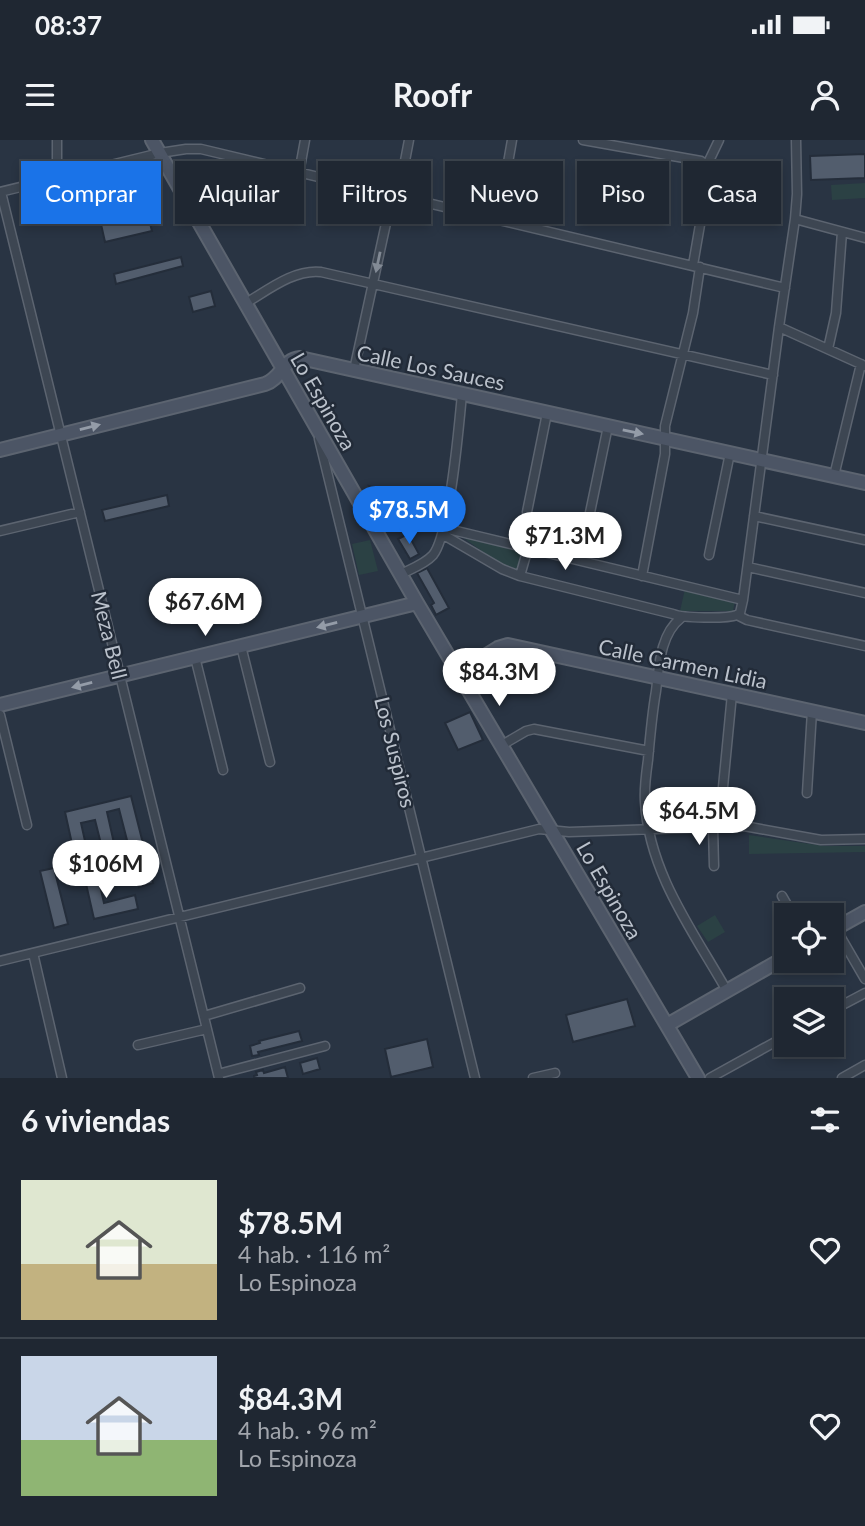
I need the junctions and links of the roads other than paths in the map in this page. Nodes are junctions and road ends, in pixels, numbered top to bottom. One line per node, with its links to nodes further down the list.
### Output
1 (57, 140): 14 (street)
2 (152, 140): 13 (street, Lo Espinoza)
3 (212, 140): 11 (street)
4 (305, 140): 17 (street)
5 (409, 140): 18 (street)
6 (512, 140): 19 (street)
7 (583, 140): 12 (street)
8 (648, 140): 12 (street)
9 (719, 140): 21 (street)
10 (796, 140): 24 (street)
11 (210, 152): 13 (street); 16 (street)
12 (646, 152): 20 (street)
13 (160, 153): 15 (street); 33 (street, Lo Espinoza)
14 (57, 161)
15 (127, 161)
16 (248, 161)
17 (301, 161)
18 (405, 161)
19 (508, 161)
20 (701, 161)
21 (709, 161)
22 (21, 187): 23 (street)
23 (0, 192): 45 (street, Meza Bell)
24 (795, 219): 28 (street); 32 (street)
25 (386, 224): 31 (street, one-way to 31)
26 (515, 224): 30 (street)
27 (702, 224): 30 (street)
28 (842, 232): 29 (street); 35 (street)
29 (865, 238)
30 (697, 266): 32 (street); 36 (street)
31 (373, 284): 33 (street); 36 (street); 39 (street)
32 (785, 288): 34 (street)
33 (246, 303): 38 (street, Lo Espinoza)
34 (779, 327): 35 (street); 40 (street)
35 (828, 349): 37 (street)
36 (683, 354): 40 (street); 46 (street)
37 (863, 365): 50 (street)
38 (283, 369): 39 (street, Calle Los Sauces); 43 (street, Lo Espinoza); 45 (street, Calle Los Sauces, one-way to 38)
39 (354, 370): 41 (street, Calle Los Sauces)
40 (773, 375): 49 (street)
41 (462, 394): 42 (street, Calle Los Sauces); 57 (street)
42 (547, 413): 44 (street, Calle Los Sauces); 53 (street)
43 (316, 426): 62 (street, Lo Espinoza); 69 (street, Los Suspiros)
44 (608, 426): 46 (street, Calle Los Sauces, one-way to 46); 55 (street)
45 (61, 435): 47 (street, Calle Los Sauces); 52 (street, Meza Bell)
46 (665, 439): 48 (street, Calle Los Sauces); 64 (street)
47 (0, 450)
48 (730, 453): 49 (street, Calle Los Sauces); 60 (street)
49 (762, 460): 50 (street, Calle Los Sauces); 54 (street)
50 (834, 476): 51 (street, Calle Los Sauces)
51 (865, 483)
52 (80, 512): 56 (street); 75 (street, Meza Bell)
53 (527, 512)
54 (754, 516): 58 (street); 61 (street)
55 (587, 527)
56 (0, 531)
57 (443, 531): 59 (street); 62 (street); 63 (street)
58 (865, 540)
59 (528, 548): 63 (street); 64 (street)
60 (709, 555)
61 (748, 567): 65 (street); 66 (street)
62 (401, 574): 67 (street, Lo Espinoza)
63 (520, 576): 70 (street)
64 (642, 576): 66 (street)
65 (865, 593)
66 (743, 600): 68 (street)
67 (417, 603): 69 (street); 74 (street, Lo Espinoza)
68 (737, 615): 70 (street); 72 (street)
69 (363, 616): 71 (street, one-way to 71); 93 (street, Los Suspiros)
70 (681, 618): 76 (street)
71 (241, 646): 73 (street); 84 (street)
72 (865, 646)
73 (195, 657): 75 (street); 85 (street)
74 (459, 672): 76 (street, Calle Carmen Lidia); 82 (street, Lo Espinoza)
75 (120, 676): 78 (street, one-way to 78); 98 (street, Meza Bell)
76 (658, 677): 77 (street, Calle Carmen Lidia); 83 (street)
77 (732, 694): 79 (street, Calle Carmen Lidia); 86 (street)
78 (0, 705)
79 (812, 711): 81 (street, Calle Carmen Lidia); 87 (street)
80 (0, 715): 88 (street)
81 (865, 723)
82 (502, 745): 83 (street); 91 (street, Lo Espinoza)
83 (649, 751): 90 (street)
84 (270, 762)
85 (223, 770)
86 (723, 787)
87 (807, 793)
88 (27, 825)
89 (713, 827): 90 (street); 92 (street); 94 (street)
90 (649, 829): 91 (street); 106 (street)
91 (552, 830): 93 (street); 110 (street, Lo Espinoza)
92 (865, 839)
93 (421, 857): 98 (street); 119 (street, Los Suspiros)
94 (714, 866)
95 (782, 896): 96 (street)
96 (786, 903)
97 (865, 912): 99 (street)
98 (179, 917): 101 (street); 109 (street, Meza Bell)
99 (844, 924)
100 (844, 947): 104 (street)
101 (33, 953): 102 (street); 118 (street)
102 (0, 961)
103 (774, 964): 106 (street)
104 (865, 979)
105 (300, 988): 109 (street)
106 (727, 991): 110 (street)
107 (865, 993): 108 (street)
108 (844, 1004)
109 (204, 1016): 111 (street, Meza Bell)
110 (667, 1025): 121 (street, Lo Espinoza)
111 (207, 1029): 113 (street); 117 (street, Meza Bell)
112 (774, 1043): 122 (street)
113 (138, 1045)
114 (326, 1046): 117 (street)
115 (865, 1065): 123 (street)
116 (555, 1073): 120 (street)
117 (219, 1076)
118 (62, 1078)
119 (475, 1078)
120 (533, 1078)
121 (698, 1078)
122 (710, 1078)
123 (842, 1078)

